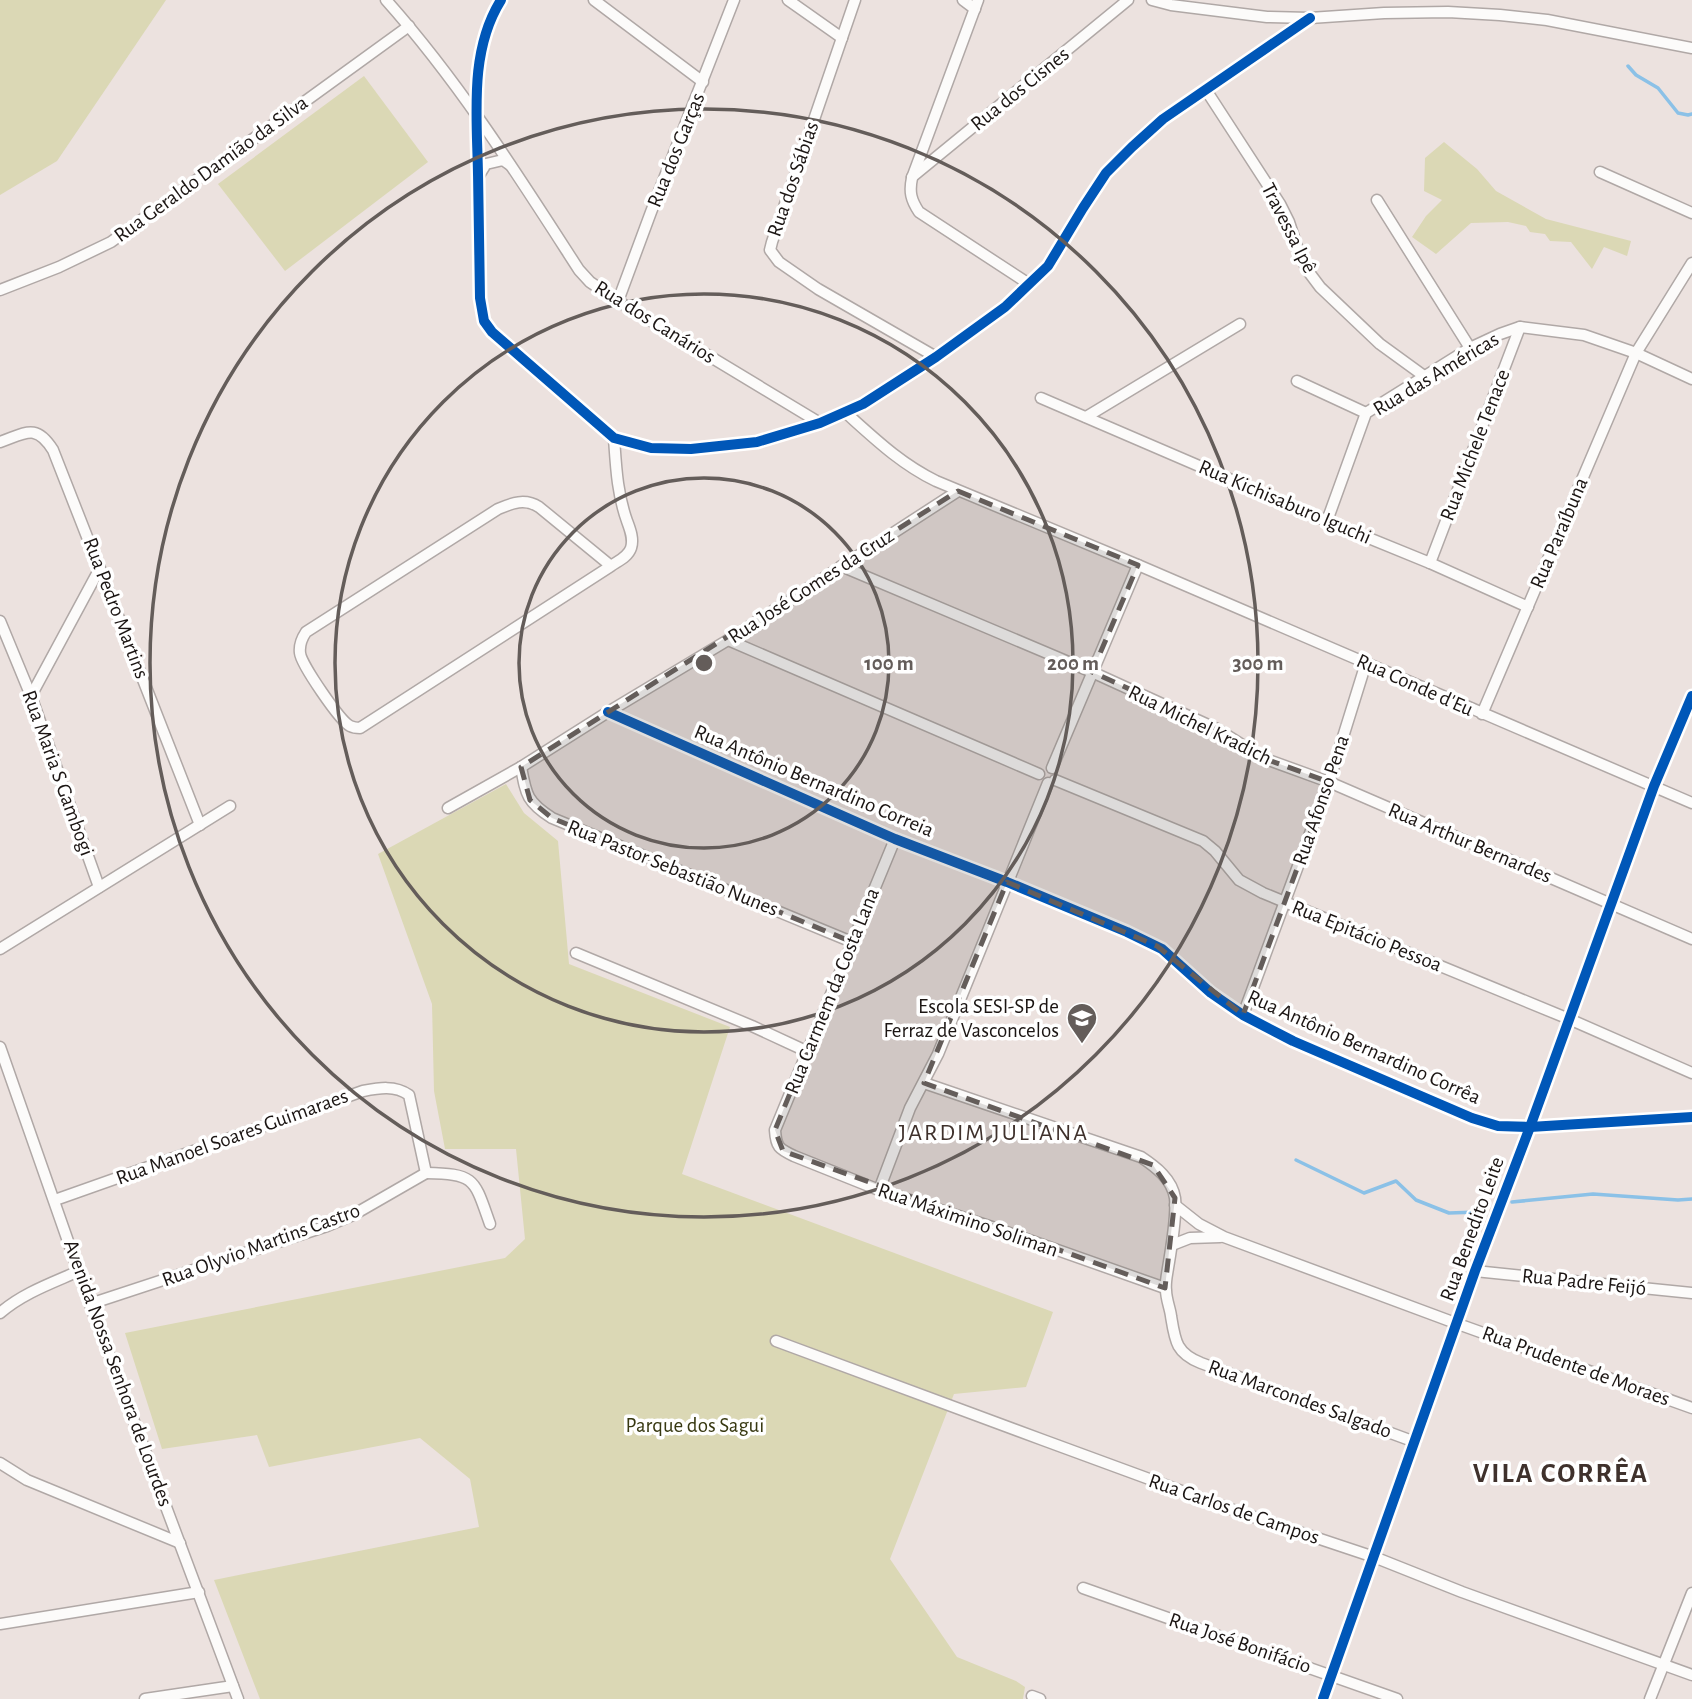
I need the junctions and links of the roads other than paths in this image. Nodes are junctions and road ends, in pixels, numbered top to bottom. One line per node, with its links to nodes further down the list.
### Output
1 (386, 0): 12 (street, Rua dos Canários)
2 (501, 0): 17 (street)
3 (594, 0): 15 (street)
4 (734, 0): 15 (street, Rua dos Garças)
5 (789, 0): 13 (street)
6 (855, 0): 13 (street, Rua dos Sábias)
7 (963, 0): 10 (street)
8 (1128, 0): 21 (street, Rua dos Cisnes)
9 (1152, 0): 11 (street)
10 (977, 5): 21 (street)
11 (1310, 18): 14 (street); 16 (street)
12 (409, 26): 17 (street, Rua dos Canários); 26 (street, Rua Geraldo Damião da Silva)
13 (842, 38): 32 (street, Rua dos Sábias)
14 (1692, 48)
15 (703, 82): 27 (street, Rua dos Garças)
16 (1206, 90): 25 (street); 33 (street, Travessa Ipê)
17 (477, 116): 18 (street, Rua dos Canários); 20 (street)
18 (513, 167): 20 (street); 27 (street, Rua dos Canários)
19 (1600, 172): 23 (street)
20 (478, 178): 41 (street)
21 (912, 178): 25 (street)
22 (1377, 200): 30 (street)
23 (1692, 213)
24 (1692, 262): 31 (street, Rua Paraíbuna)
25 (1029, 284): 32 (street)
26 (0, 290)
27 (618, 301): 40 (street, Rua dos Canários)
28 (1240, 324): 39 (street)
29 (1520, 327): 30 (street, Rua das Américas); 31 (street, Rua das Américas); 45 (street, Rua Michele Tenace)
30 (1470, 348): 33 (street, Rua das Américas)
31 (1636, 353): 34 (street, Rua das Américas); 50 (street, Rua Paraíbuna)
32 (936, 357): 37 (street)
33 (1424, 376): 38 (street, Rua das Américas)
34 (1692, 379)
35 (1297, 382): 38 (street)
36 (1041, 398): 39 (street, Rua Kichisaburo Iguchi)
37 (846, 412): 40 (street); 43 (street, Rua Conde d'Eu)
38 (1366, 413): 44 (street, Rua das Américas)
39 (1086, 417): 44 (street, Rua Kichisaburo Iguchi)
40 (820, 423): 41 (street)
41 (614, 438): 47 (street)
42 (0, 442): 49 (street, Rua Pedro Martins)
43 (958, 491): 46 (street, Rua Conde d'Eu); 48 (street, Rua José Gomes da Cruz)
44 (1327, 521): 45 (street, Rua Kichisaburo Iguchi)
45 (1430, 563): 50 (street, Rua Kichisaburo Iguchi)
46 (1139, 565): 53 (street, Rua Conde d'Eu); 54 (street)
47 (611, 566): 47 (street)
48 (841, 566): 52 (street, Rua José Gomes da Cruz); 54 (street, Rua Michel Kradich)
49 (100, 568): 55 (street); 68 (street, Rua Pedro Martins)
50 (1528, 607): 58 (street, Rua Paraíbuna)
51 (0, 621): 55 (street, Rua Maria S Gambogi)
52 (729, 640): 57 (street, Rua José Gomes da Cruz); 61 (street)
53 (1366, 663): 58 (street, Rua Conde d'Eu); 63 (street, Rua Afonso Pena)
54 (1092, 672): 60 (street); 63 (street, Rua Michel Kradich)
55 (31, 696): 71 (street, Rua Maria S Gambogi)
56 (1692, 696): 64 (street, Rua Benedito Leite)
57 (608, 712): 59 (street, Rua José Gomes da Cruz); 69 (street, Rua Antônio Bernardino Correia)
58 (1482, 714): 64 (street, Rua Conde d'Eu)
59 (521, 767): 67 (street, Rua José Gomes da Cruz); 75 (street, Rua Pastor Sebastião Nunes)
60 (1052, 768): 61 (street); 62 (street)
61 (1040, 774): 62 (street)
62 (1051, 782): 70 (street); 72 (street, Rua Epitácio Pessoa)
63 (1329, 782): 72 (street, Rua Afonso Pena); 73 (street, Rua Arthur Bernardes)
64 (1654, 786): 65 (street, Rua Conde d'Eu); 73 (street, Rua Benedito Leite)
65 (1692, 803)
66 (230, 806): 68 (street)
67 (448, 808)
68 (200, 825): 71 (street)
69 (895, 839): 70 (street, Rua Antônio Bernardino Correia); 75 (street, Rua Carmem da Costa Lana)
70 (1007, 882): 78 (street, Rua Antônio Bernardino Corrêa); 83 (street)
71 (99, 887): 76 (street)
72 (1286, 902): 78 (street, Rua Afonso Pena); 79 (street, Rua Epitácio Pessoa)
73 (1611, 904): 74 (street, Rua Arthur Bernardes); 79 (street, Rua Benedito Leite)
74 (1692, 939)
75 (852, 942): 81 (street, Rua Carmem da Costa Lana)
76 (0, 949)
77 (576, 953): 81 (street)
78 (1243, 1015): 85 (street, Rua Antônio Bernardino Corrêa)
79 (1569, 1019): 82 (street, Rua Epitácio Pessoa); 85 (street, Rua Benedito Leite)
80 (0, 1047): 89 (street, Avenida Nossa Senhora de Lourdes)
81 (806, 1051): 86 (street, Rua Carmem da Costa Lana)
82 (1692, 1073)
83 (924, 1083): 88 (street); 90 (street)
84 (1692, 1117): 85 (street, Rua Antônio Bernardino Corrêa)
85 (1530, 1127): 95 (street, Rua Benedito Leite)
86 (776, 1143): 88 (street, Rua Máximino Soliman)
87 (426, 1173): 89 (street, Rua Manoel Soares Guimaraes); 91 (street); 98 (street, Rua Olyvio Martins Castro)
88 (879, 1190): 96 (street, Rua Máximino Soliman)
89 (55, 1200): 94 (street, Avenida Nossa Senhora de Lourdes)
90 (1175, 1205): 92 (street, Rua Prudente de Moraes); 93 (street)
91 (490, 1224)
92 (1224, 1237): 93 (street, Rua Prudente de Moraes); 100 (street, Rua Prudente de Moraes)
93 (1172, 1245): 96 (street)
94 (79, 1270): 98 (street, Avenida Nossa Senhora de Lourdes); 99 (street)
95 (1475, 1271): 97 (street, Rua Padre Feijó); 100 (street, Rua Benedito Leite)
96 (1166, 1288): 103 (street, Rua Marcondes Salgado)
97 (1692, 1293)
98 (90, 1304): 105 (street, Avenida Nossa Senhora de Lourdes)
99 (0, 1313)
100 (1458, 1324): 102 (street, Rua Prudente de Moraes); 103 (street, Rua Benedito Leite)
101 (776, 1341): 106 (street, Rua Carlos de Campos)
102 (1692, 1408)
103 (1415, 1442): 106 (street, Rua Benedito Leite)
104 (0, 1463): 105 (street)
105 (180, 1544): 108 (street, Avenida Nossa Senhora de Lourdes)
106 (1374, 1557): 111 (street, Rua Carlos de Campos); 112 (street, Rua Benedito Leite)
107 (1083, 1588): 112 (street, Rua José Bonifácio)
108 (199, 1592): 110 (street); 114 (street, Avenida Nossa Senhora de Lourdes)
109 (1692, 1592): 111 (street)
110 (0, 1624)
111 (1663, 1664): 113 (street, Rua Carlos de Campos); 119 (street)
112 (1331, 1675): 117 (street, Rua Benedito Leite); 118 (street, Rua José Bonifácio)
113 (1692, 1675)
114 (233, 1686): 115 (street); 116 (street, Avenida Nossa Senhora de Lourdes)
115 (145, 1699)
116 (238, 1699)
117 (1323, 1699)
118 (1397, 1699)
119 (1650, 1699)

